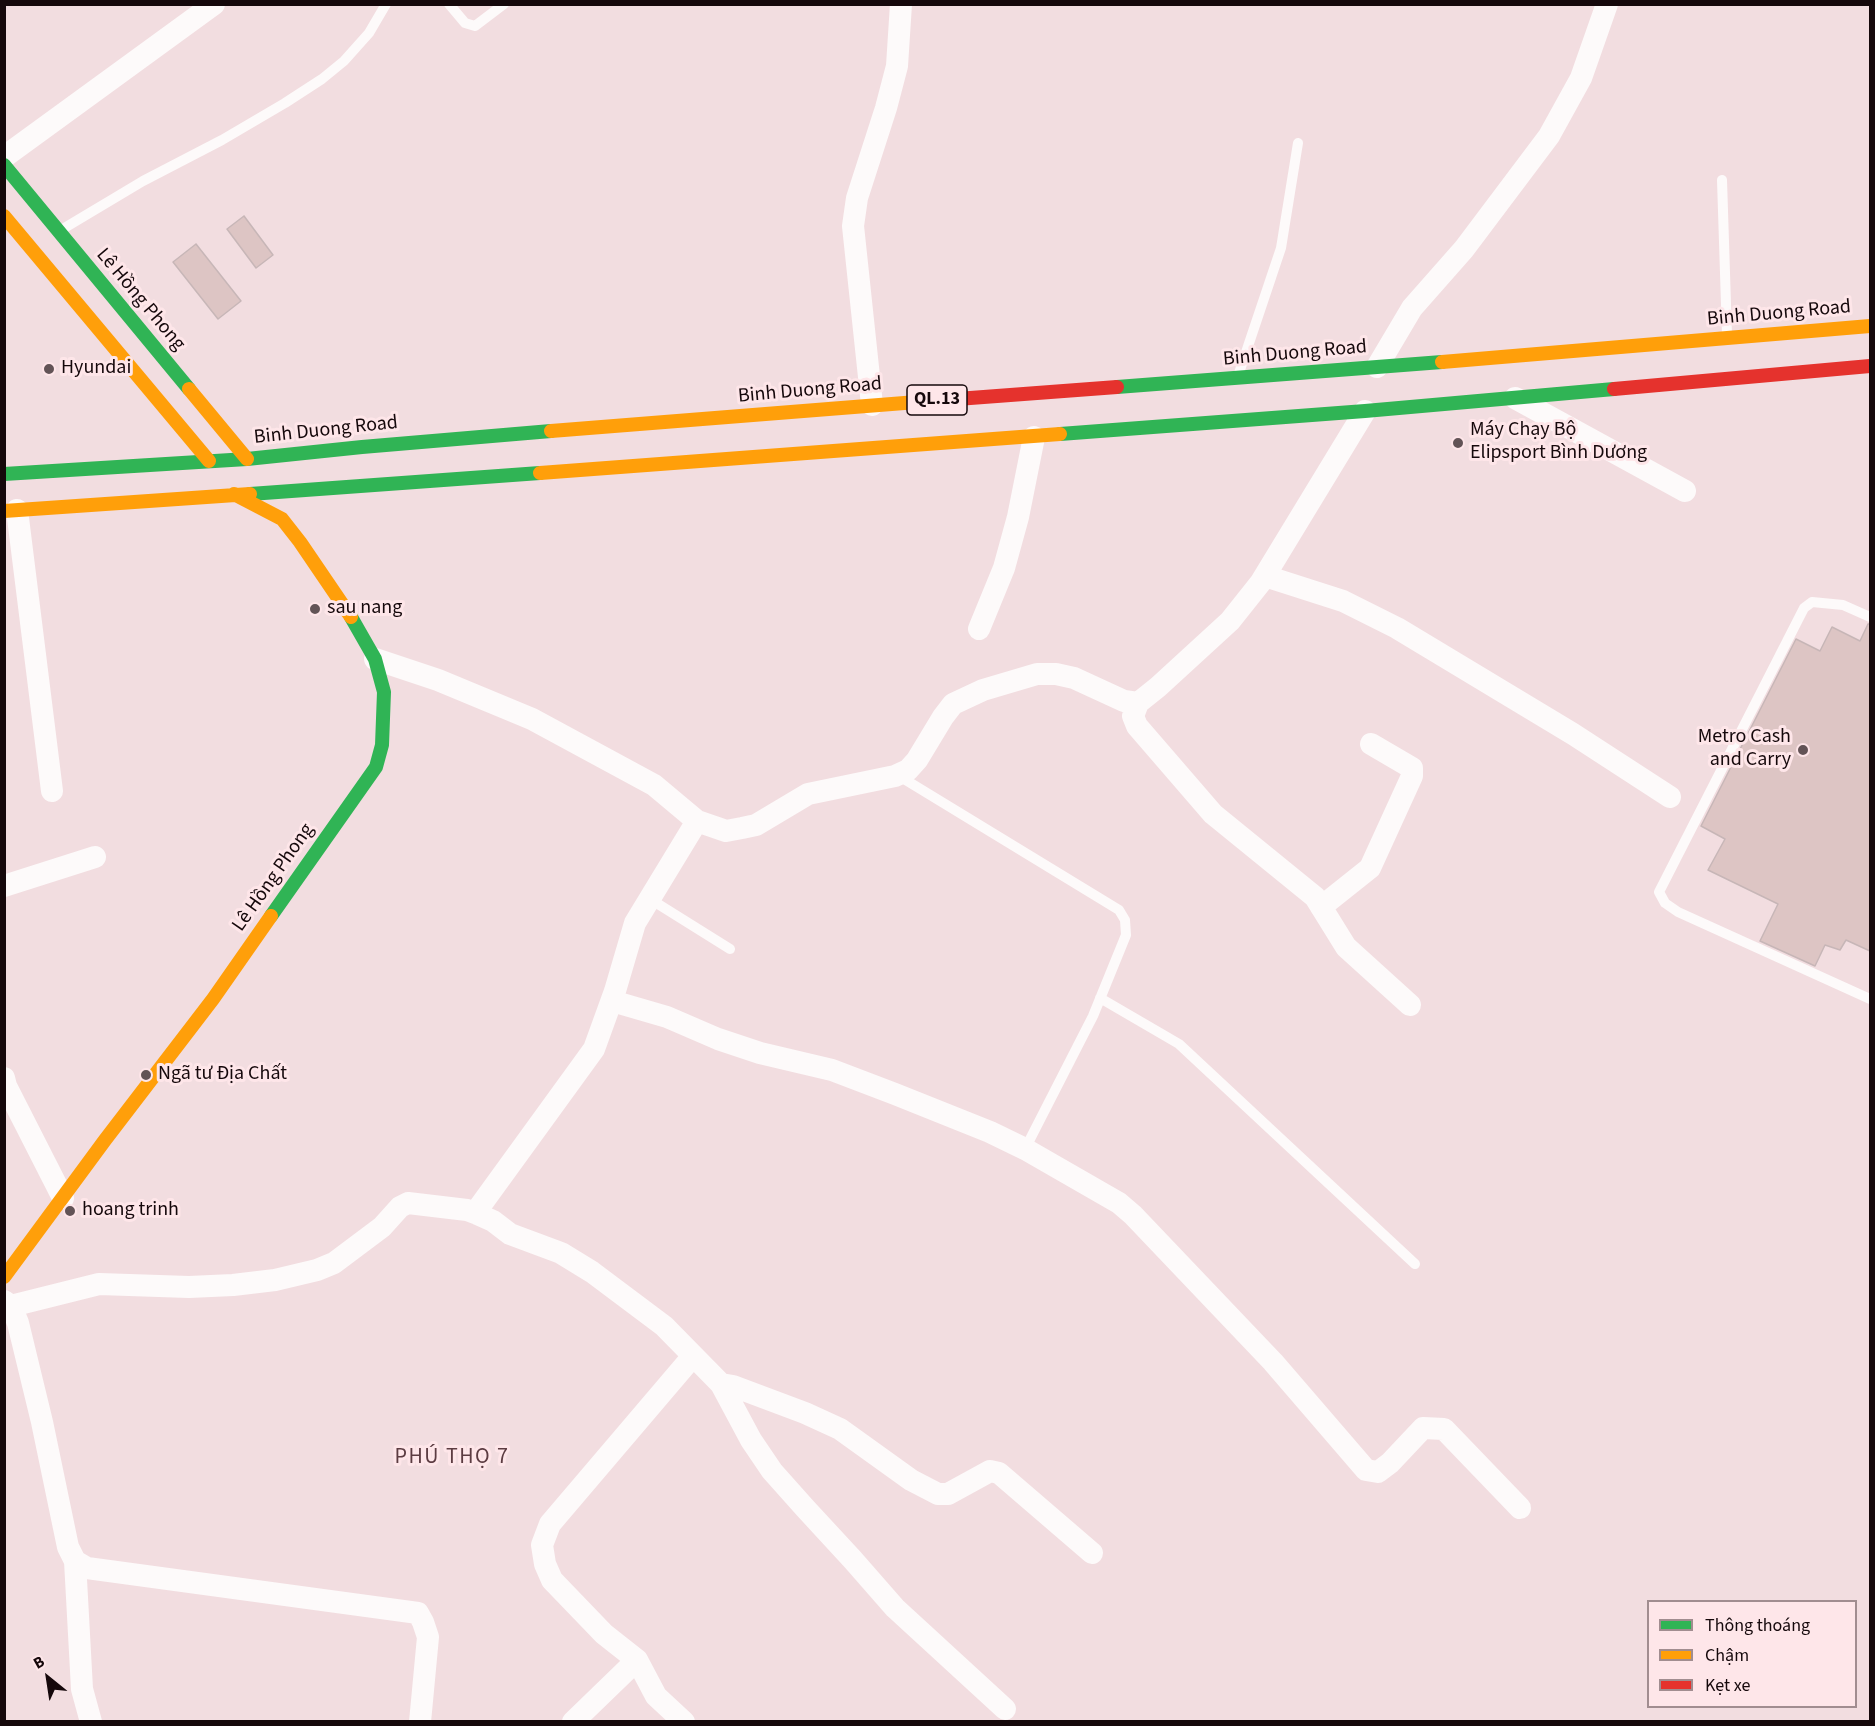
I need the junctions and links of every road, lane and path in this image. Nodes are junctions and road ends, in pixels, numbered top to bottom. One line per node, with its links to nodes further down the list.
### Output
1 (214, 4): 8 (street)
2 (386, 4): 12 (lane)
3 (449, 4): 4 (lane)
4 (504, 4)
5 (901, 4): 19 (street)
6 (1607, 4): 16 (street)
7 (1298, 143): 17 (lane)
8 (4, 157)
9 (4, 165): 12 (main road, Lê Hồng Phong)
10 (1722, 180): 14 (lane)
11 (4, 216): 22 (main road)
12 (58, 231): 23 (main road, Lê Hồng Phong)
13 (1870, 326): 14 (main road, Binh Duong Road / QL.13)
14 (1728, 338): 16 (main road, Binh Duong Road / QL.13)
15 (1870, 366): 18 (main road, QL.13)
16 (1377, 367): 17 (main road, Binh Duong Road / QL.13)
17 (1236, 379): 19 (main road, Binh Duong Road / QL.13)
18 (1514, 397): 20 (main road, QL.13); 26 (street)
19 (872, 405): 23 (main road, Binh Duong Road / QL.13)
20 (1365, 411): 21 (main road, QL.13); 30 (street)
21 (1034, 437): 27 (main road, QL.13); 32 (street)
22 (209, 461): 23 (main road, Binh Duong Road / QL.13); 24 (main road, Binh Duong Road / QL.13); 25 (main road)
23 (255, 467): 27 (main road, Lê Hồng Phong)
24 (4, 474)
25 (228, 486): 27 (main road, QL.13); 28 (main road, QL.13); 29 (main road, Lê Hồng Phong)
26 (1684, 491)
27 (278, 494): 29 (main road)
28 (11, 511): 37 (street)
29 (282, 519): 33 (main road, Lê Hồng Phong)
30 (1265, 576): 34 (street); 38 (street)
31 (1870, 617): 46 (lane)
32 (979, 629)
33 (375, 659): 39 (street); 51 (main road, Lê Hồng Phong)
34 (1138, 703): 36 (street); 43 (street)
35 (1371, 744): 43 (street)
36 (900, 774): 39 (street); 45 (lane)
37 (52, 791)
38 (1670, 797)
39 (697, 821): 42 (street)
40 (95, 856): 41 (street)
41 (4, 886)
42 (650, 899): 44 (lane); 47 (street)
43 (1321, 906): 48 (street)
44 (730, 949)
45 (1100, 998): 50 (lane); 53 (lane)
46 (1870, 999)
47 (612, 1001): 50 (street); 52 (street)
48 (1410, 1005)
49 (4, 1078): 51 (street)
50 (1025, 1149): 58 (street)
51 (63, 1198): 54 (main road, Lê Hồng Phong)
52 (475, 1213): 55 (street); 56 (street)
53 (1415, 1264)
54 (8, 1266)
55 (8, 1303): 60 (street)
56 (693, 1356): 57 (street); 61 (street)
57 (721, 1384): 59 (street); 62 (street)
58 (1521, 1508)
59 (1092, 1553)
60 (75, 1561): 63 (street); 64 (street)
61 (637, 1660): 65 (street); 66 (street)
62 (1005, 1709)
63 (91, 1722)
64 (420, 1722)
65 (573, 1722)
66 (684, 1722)

